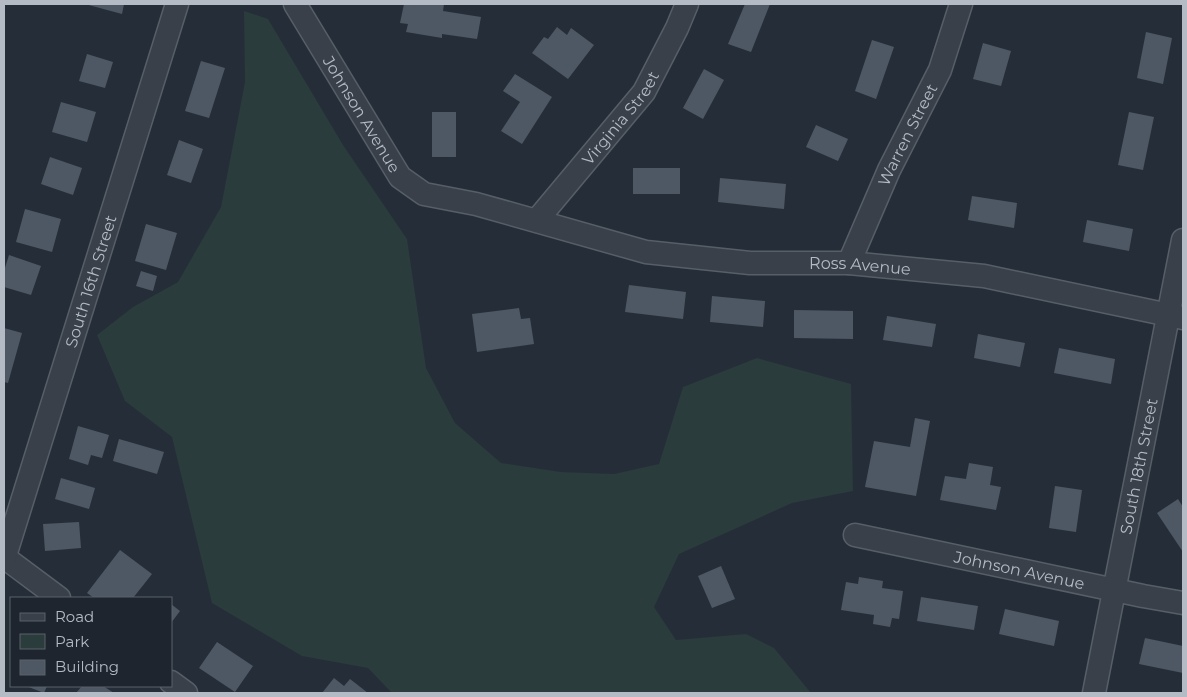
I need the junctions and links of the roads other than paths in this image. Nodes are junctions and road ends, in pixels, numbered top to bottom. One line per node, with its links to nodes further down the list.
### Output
1 (177, 4): 10 (street, South 16th Street)
2 (295, 4): 5 (street, Johnson Avenue)
3 (687, 4): 5 (street, Virginia Street)
4 (962, 4): 7 (street, Warren Street)
5 (537, 220): 7 (street, Ross Avenue)
6 (1183, 240): 8 (street, South 18th Street)
7 (849, 263): 8 (street, Ross Avenue)
8 (1176, 317): 11 (street, South 18th Street)
9 (855, 535): 11 (street, Johnson Avenue)
10 (4, 558): 12 (street)
11 (1115, 589): 13 (street, Johnson Avenue); 16 (street, South 18th Street)
12 (58, 597)
13 (1183, 603)
14 (172, 683): 15 (street)
15 (186, 693)
16 (1094, 693)

